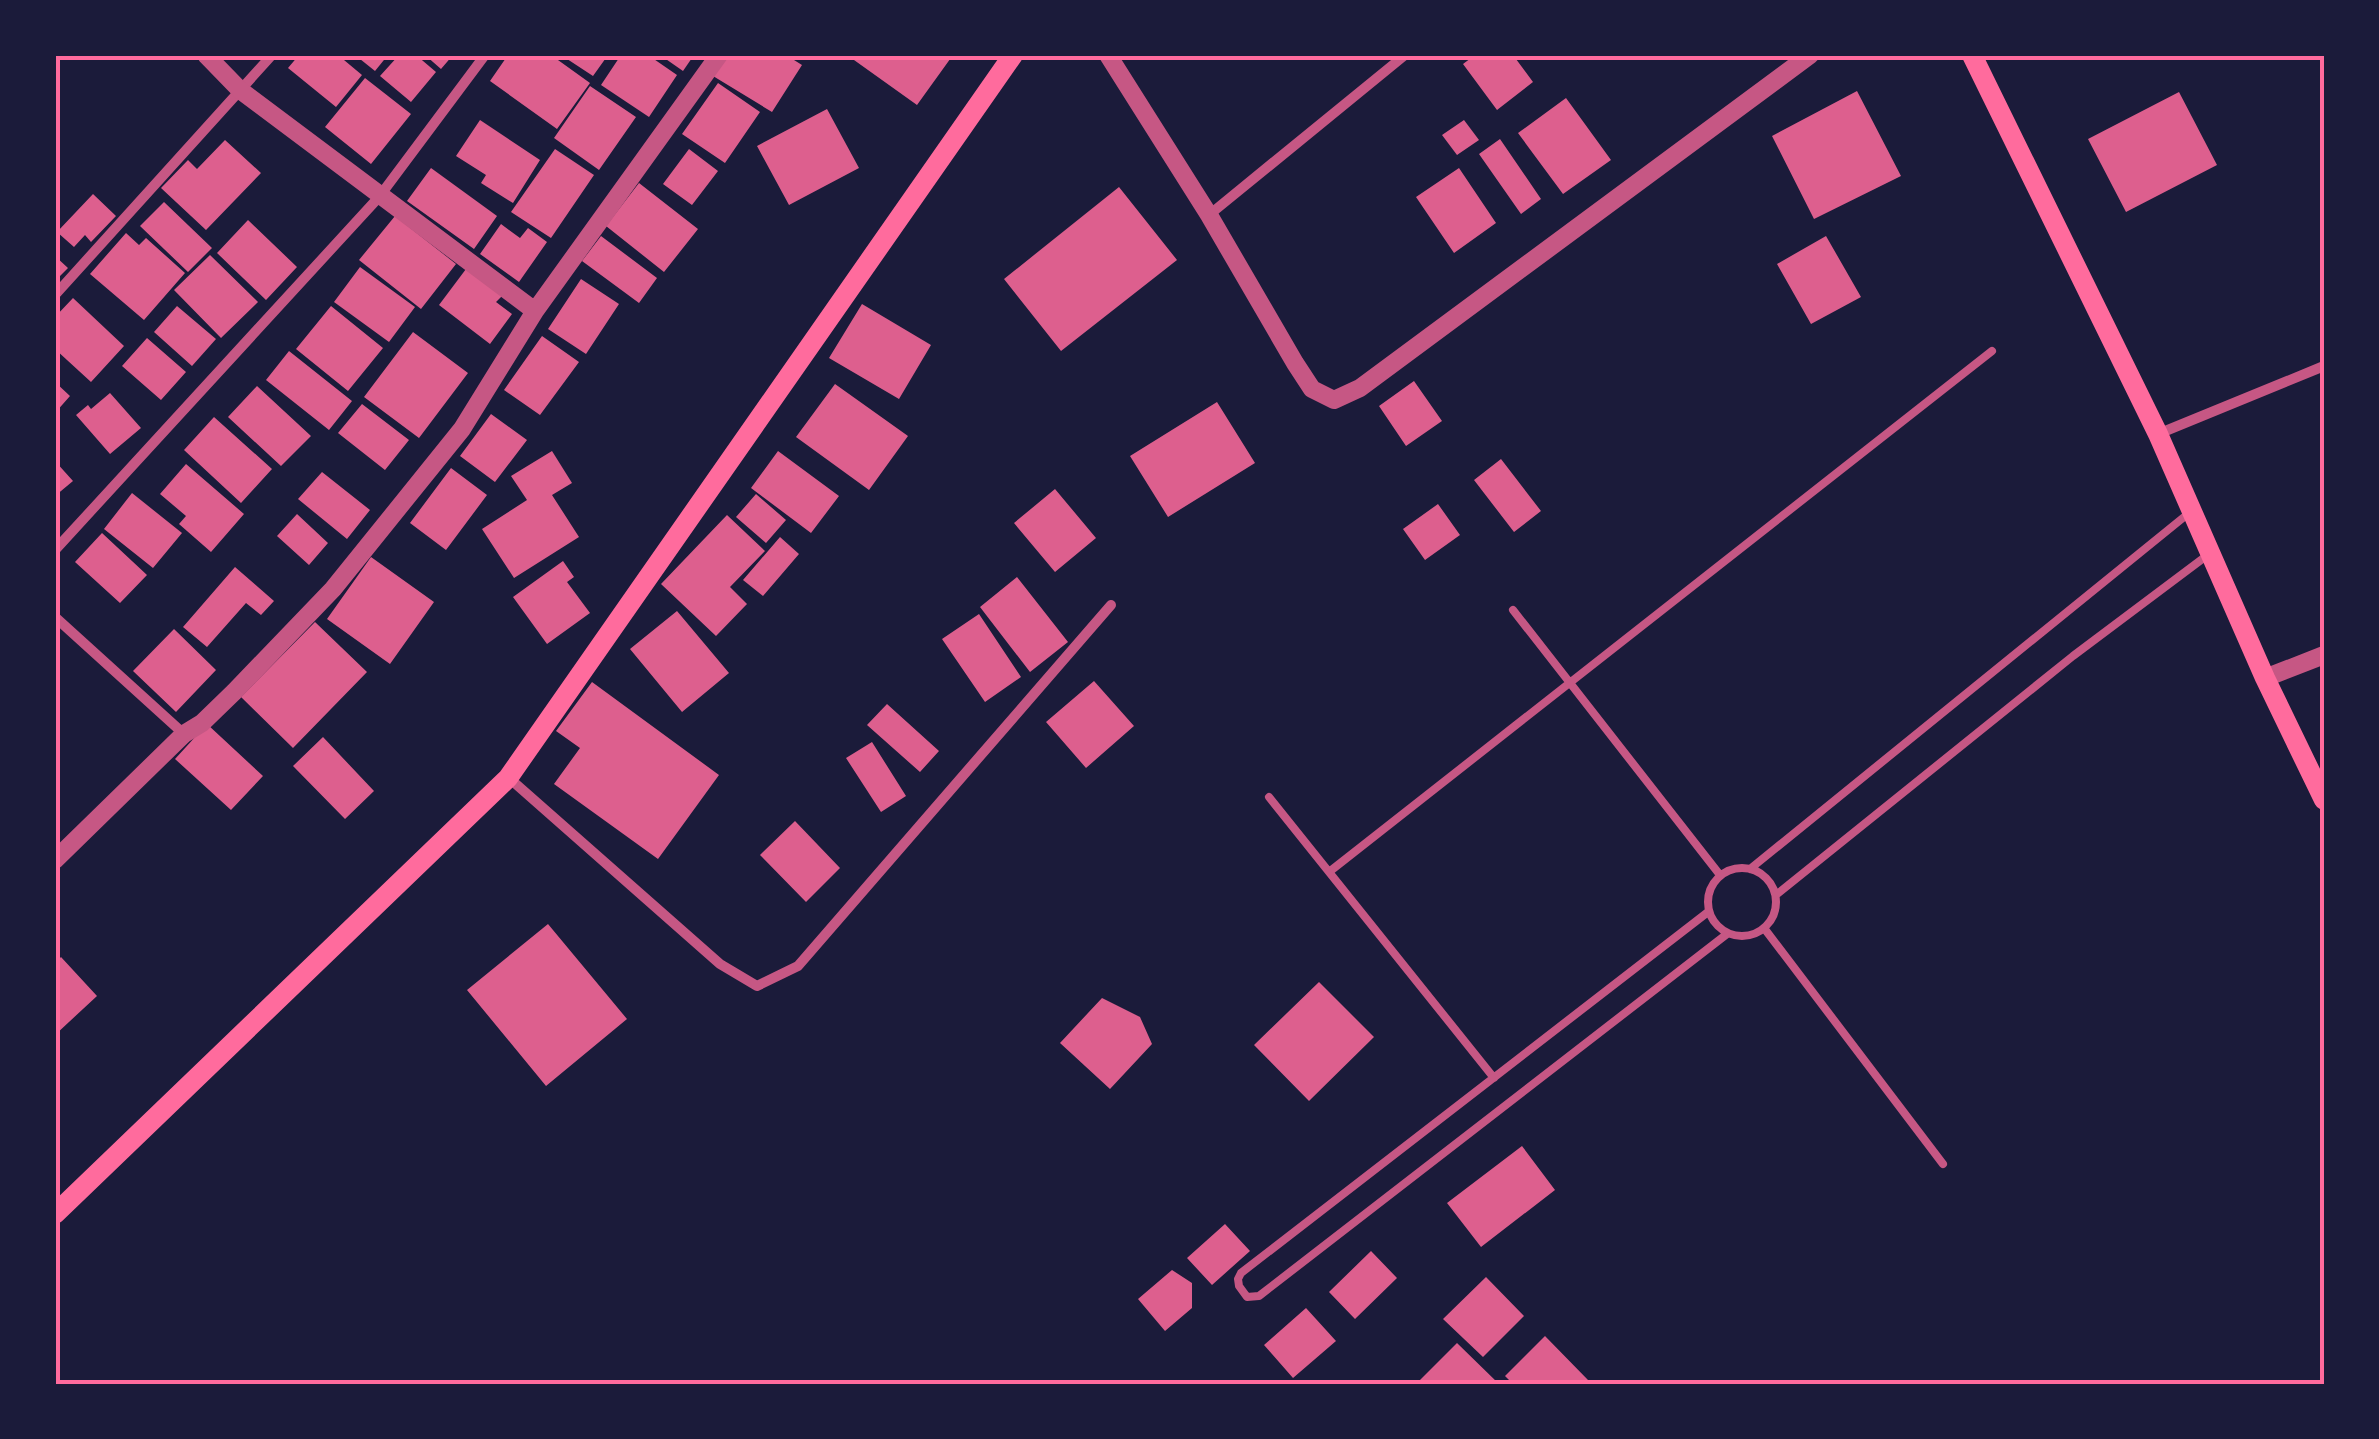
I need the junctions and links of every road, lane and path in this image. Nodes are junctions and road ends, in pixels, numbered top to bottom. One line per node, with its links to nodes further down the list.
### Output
1 (206, 55): 10 (street)
2 (272, 55): 10 (street)
3 (485, 55): 11 (street)
4 (719, 55): 14 (street)
5 (1013, 55): 28 (main road)
6 (1108, 55): 12 (street)
7 (1405, 55): 12 (street)
8 (1810, 55): 12 (street)
9 (1972, 55): 17 (main road)
10 (240, 90): 11 (street); 13 (street)
11 (379, 197): 14 (street); 19 (street)
12 (1209, 215)
13 (55, 294)
14 (535, 311): 27 (street)
15 (1992, 352): 26 (lane)
16 (2324, 366): 17 (street)
17 (2158, 434): 18 (main road)
18 (2192, 510): 20 (main road); 32 (lane)
19 (55, 550)
20 (2210, 554): 25 (main road); 35 (lane)
21 (1111, 606): 28 (street)
22 (1513, 610): 26 (lane)
23 (55, 616): 27 (street)
24 (2324, 654): 25 (street)
25 (2264, 678): 30 (main road)
26 (1571, 682): 33 (lane); 34 (lane)
27 (184, 734): 31 (street)
28 (508, 778): 41 (main road)
29 (1269, 797): 33 (lane)
30 (2324, 800)
31 (55, 860)
32 (1750, 869): 34 (lane); 35 (lane)
33 (1329, 872): 39 (lane)
34 (1720, 875): 36 (lane)
35 (1776, 894): 37 (lane)
36 (1708, 912): 38 (lane); 39 (lane)
37 (1764, 928): 38 (lane); 40 (lane)
38 (1726, 934): 39 (lane)
39 (1494, 1078)
40 (1944, 1164)
41 (55, 1214)

